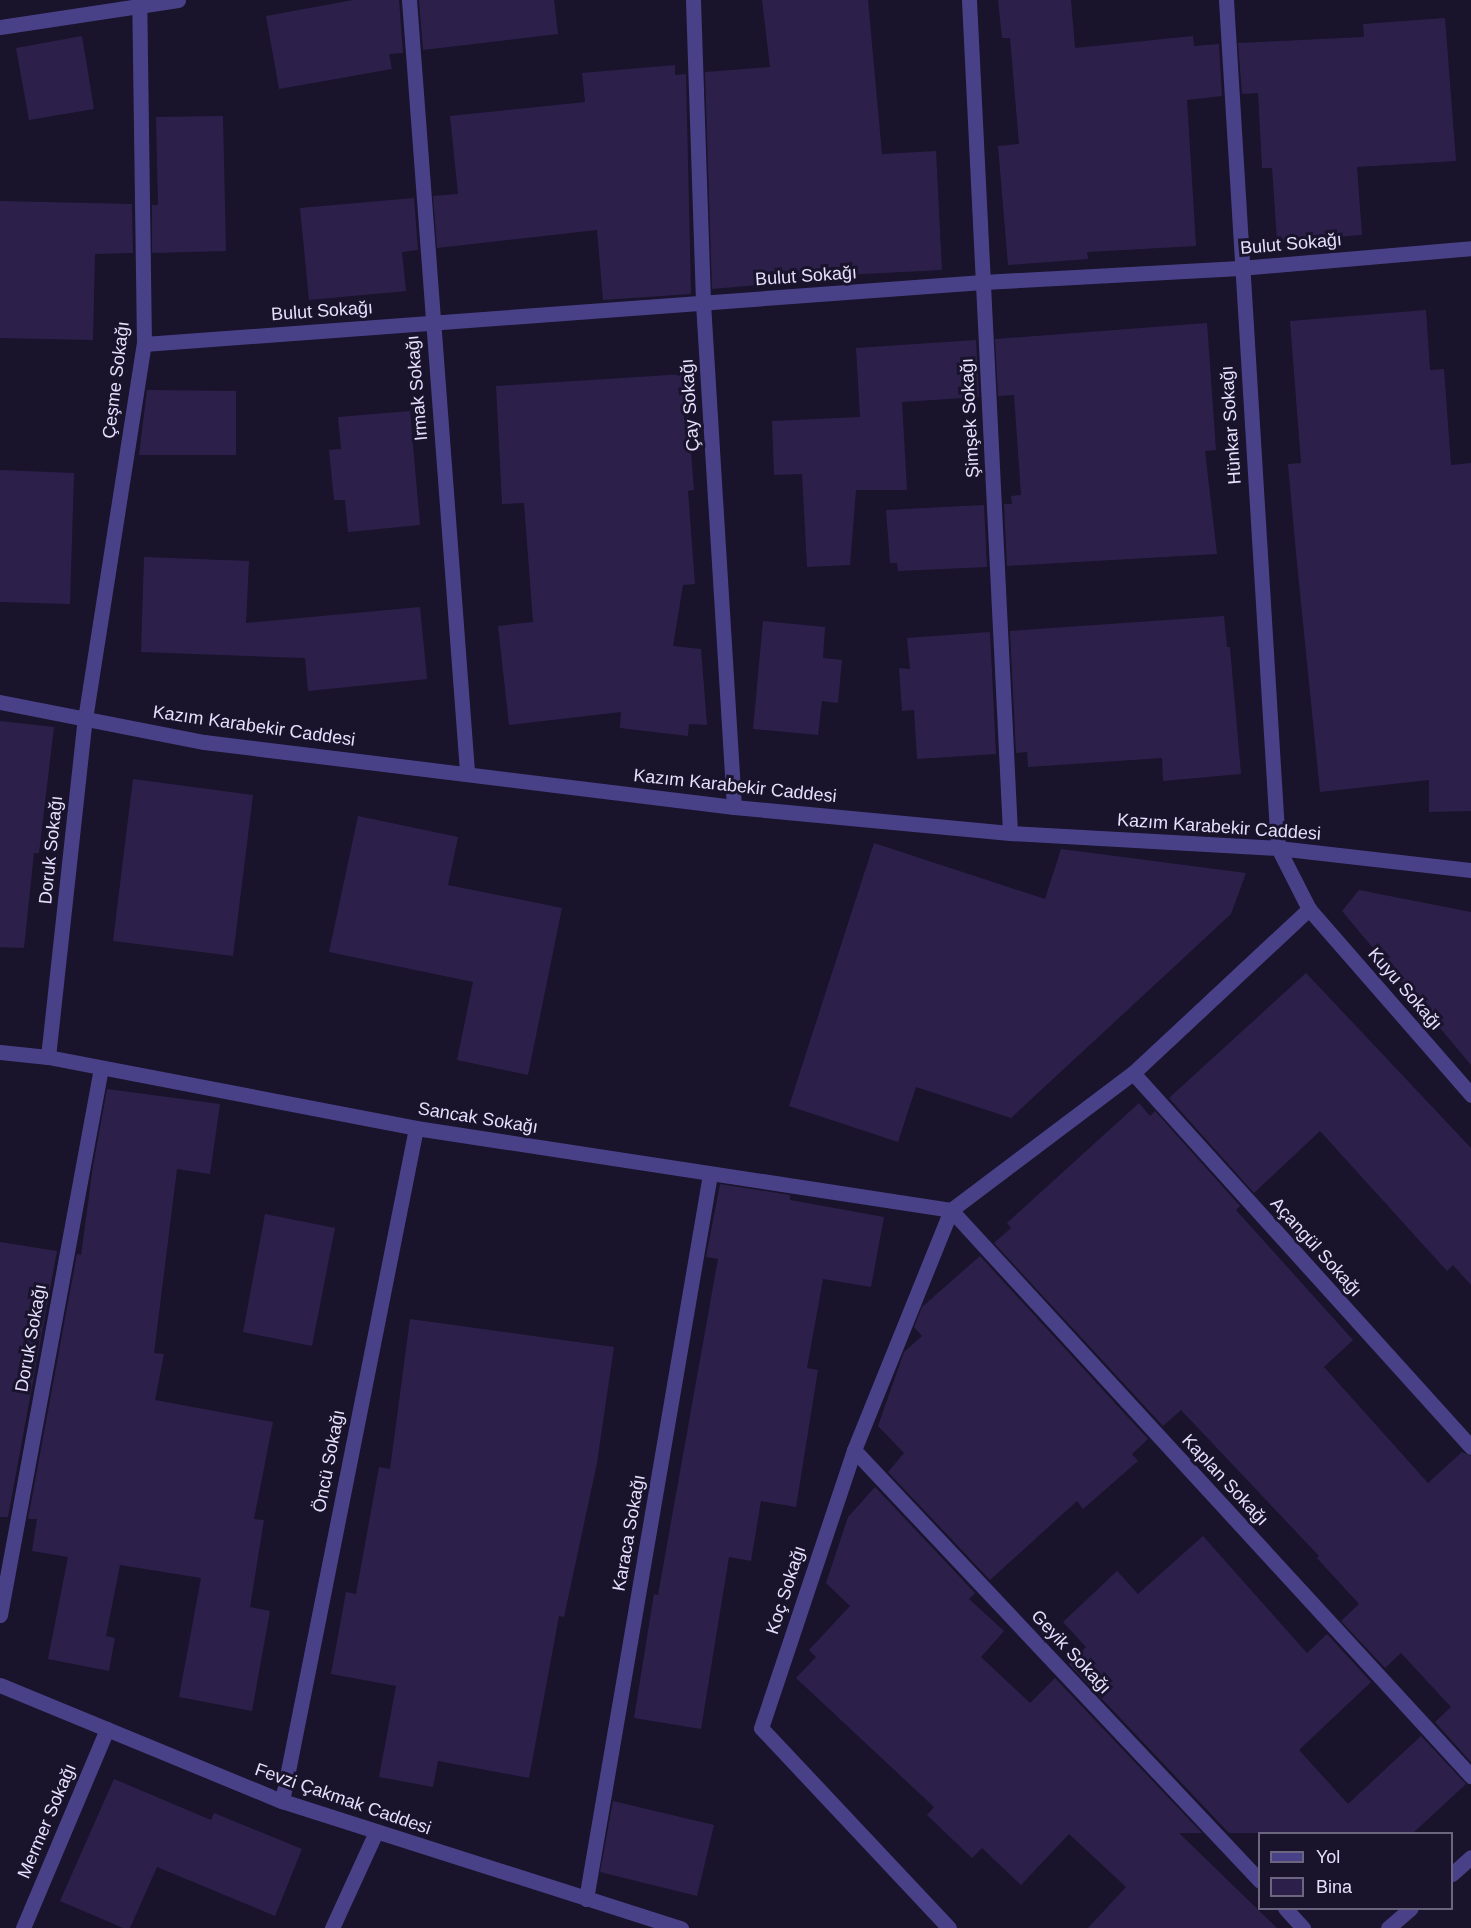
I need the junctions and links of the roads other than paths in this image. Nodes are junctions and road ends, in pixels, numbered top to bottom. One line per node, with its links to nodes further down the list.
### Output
1 (178, 0): 6 (street)
2 (409, 0): 12 (street, Irmak Sokağı)
3 (693, 0): 11 (street, Çay Sokağı)
4 (969, 0): 10 (street, Şimşek Sokağı)
5 (1226, 0): 9 (street, Hünkar Sokağı)
6 (139, 6): 7 (street); 13 (street, Çeşme Sokağı)
7 (0, 27)
8 (1471, 248): 9 (street, Bulut Sokağı)
9 (1240, 268): 10 (street, Bulut Sokağı); 19 (street, Hünkar Sokağı)
10 (983, 282): 11 (street, Bulut Sokağı); 18 (street, Şimşek Sokağı)
11 (703, 303): 12 (street, Bulut Sokağı); 17 (street, Çay Sokağı)
12 (431, 323): 13 (street, Bulut Sokağı); 16 (street, Irmak Sokağı)
13 (144, 344): 15 (street, Çeşme Sokağı)
14 (0, 702): 15 (street, Kazım Karabekir Caddesi)
15 (85, 719): 16 (street, Kazım Karabekir Caddesi); 23 (street, Doruk Sokağı)
16 (467, 772): 17 (street, Kazım Karabekir Caddesi)
17 (734, 807): 18 (street, Kazım Karabekir Caddesi)
18 (1010, 833): 19 (street, Kazım Karabekir Caddesi)
19 (1278, 848): 20 (street, Kazım Karabekir Caddesi); 21 (street, Kuyu Sokağı)
20 (1471, 870)
21 (1309, 909): 25 (street); 26 (street, Kuyu Sokağı)
22 (0, 1052): 23 (street, Sancak Sokağı)
23 (48, 1057): 24 (street, Sancak Sokağı)
24 (101, 1068): 27 (street, Sancak Sokağı); 32 (street, Doruk Sokağı)
25 (1133, 1073): 29 (street); 30 (street, Açangül Sokağı)
26 (1471, 1095)
27 (416, 1128): 28 (street, Sancak Sokağı); 36 (street, Öncü Sokağı)
28 (710, 1174): 29 (street, Sancak Sokağı); 41 (street, Karaca Sokağı)
29 (951, 1210): 31 (street, Koç Sokağı); 35 (street, Kaplan Sokağı)
30 (1471, 1447)
31 (854, 1450): 40 (street, Geyik Sokağı); 48 (street, Koç Sokağı)
32 (0, 1615)
33 (0, 1685): 34 (street, Fevzi Çakmak Caddesi)
34 (108, 1729): 36 (street, Fevzi Çakmak Caddesi); 45 (street, Mermer Sokağı)
35 (1471, 1776)
36 (282, 1801): 37 (street, Fevzi Çakmak Caddesi)
37 (376, 1833): 41 (street, Fevzi Çakmak Caddesi); 46 (street)
38 (1471, 1857): 39 (street)
39 (1460, 1873)
40 (1258, 1879)
41 (586, 1899): 44 (street, Fevzi Çakmak Caddesi)
42 (1287, 1910): 49 (street)
43 (1409, 1910): 50 (street)
44 (662, 1925): 47 (street, Fevzi Çakmak Caddesi)
45 (23, 1928)
46 (332, 1928)
47 (681, 1928)
48 (949, 1928)
49 (1303, 1928)
50 (1388, 1928)

